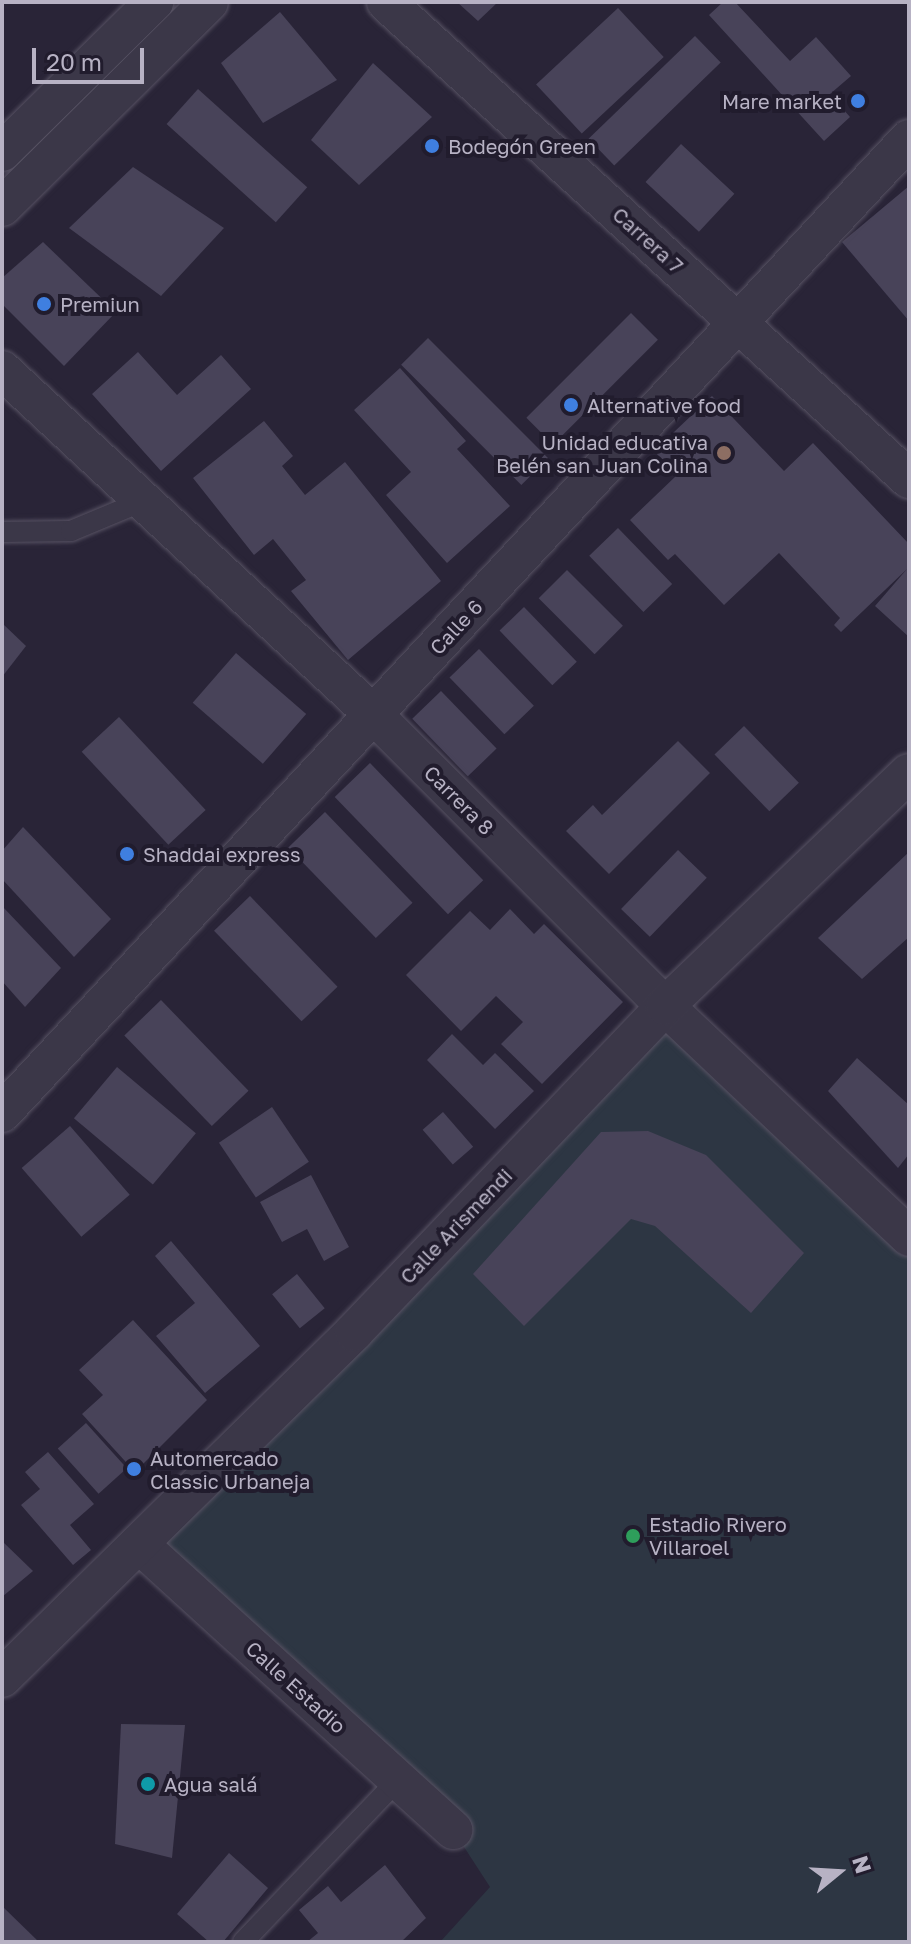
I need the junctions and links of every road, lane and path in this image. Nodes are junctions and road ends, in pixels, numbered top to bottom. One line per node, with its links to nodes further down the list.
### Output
1 (154, 2): 5 (street)
2 (209, 2): 6 (street)
3 (386, 2): 7 (street, Carrera 7)
4 (909, 139): 7 (street, Calle 6)
5 (2, 152)
6 (2, 207)
7 (740, 323): 9 (street, Carrera 7); 12 (street, Calle 6)
8 (2, 370): 10 (street, Carrera 8)
9 (909, 479)
10 (143, 501): 11 (lane); 12 (street, Carrera 8)
11 (2, 532)
12 (374, 715): 14 (street, Carrera 8); 15 (street, Calle 6)
13 (909, 773): 14 (street, Calle Arismendi)
14 (665, 1006): 16 (street, Carrera 8); 17 (street, Calle Arismendi)
15 (2, 1113)
16 (909, 1237)
17 (139, 1544): 18 (street, Calle Arismendi); 19 (street, Calle Estadio)
18 (2, 1678)
19 (398, 1780): 20 (street, Calle Estadio); 21 (lane)
20 (453, 1830)
21 (243, 1942)

